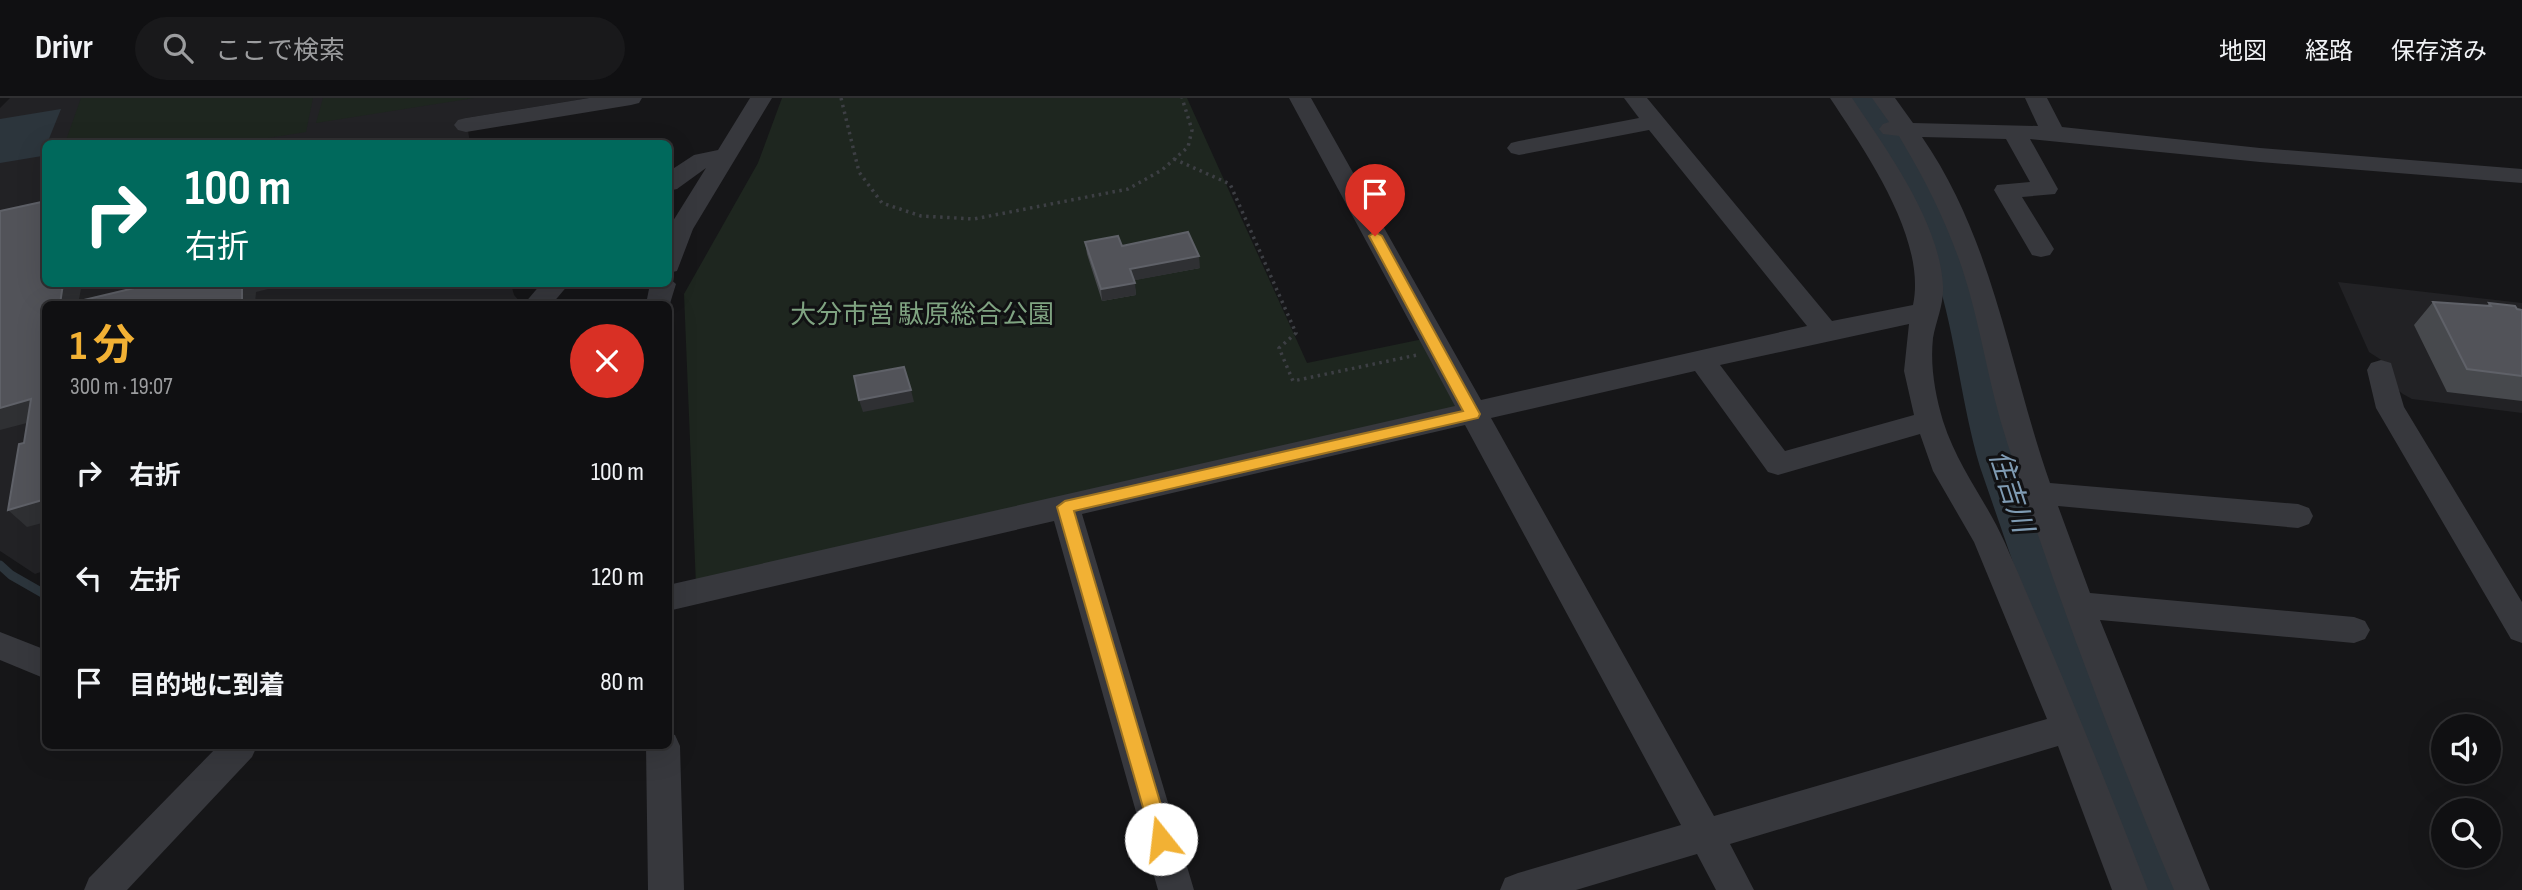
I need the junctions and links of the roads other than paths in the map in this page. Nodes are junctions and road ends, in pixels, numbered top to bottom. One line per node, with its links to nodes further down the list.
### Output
1 (631, 98): 9 (street)
2 (761, 98): 15 (street)
3 (1300, 98): 26 (street)
4 (1636, 98): 8 (street)
5 (1841, 98): 11 (street)
6 (1883, 98): 10 (street)
7 (2035, 98): 13 (street)
8 (1655, 122): 14 (street); 23 (street)
9 (466, 125)
10 (1901, 129): 11 (street); 12 (street); 28 (street)
11 (1867, 130): 22 (street)
12 (2014, 132): 13 (street); 18 (street)
13 (2053, 133): 16 (street)
14 (1519, 148)
15 (728, 155): 17 (street); 19 (street)
16 (2522, 176)
17 (672, 181)
18 (2041, 249)
19 (672, 254)
20 (553, 287): 21 (street)
21 (540, 301)
22 (1926, 313): 23 (street); 27 (street)
23 (1826, 331): 24 (street)
24 (1702, 360): 26 (street); 27 (street)
25 (2381, 370): 34 (street)
26 (1472, 414): 29 (street); 40 (street)
27 (1929, 421): 37 (street)
28 (2038, 493): 30 (street); 32 (street)
29 (1065, 507): 31 (street); 43 (street)
30 (2298, 516)
31 (672, 597)
32 (2080, 605): 33 (street); 47 (street)
33 (2354, 630)
34 (2522, 630)
35 (0, 646): 36 (street)
36 (42, 663)
37 (2068, 728): 40 (street); 46 (street)
38 (237, 749): 41 (street)
39 (663, 749): 42 (street)
40 (1705, 835): 44 (street); 45 (street)
41 (102, 890)
42 (666, 890)
43 (1176, 890)
44 (1518, 890)
45 (1736, 890)
46 (2130, 890)
47 (2192, 890)

